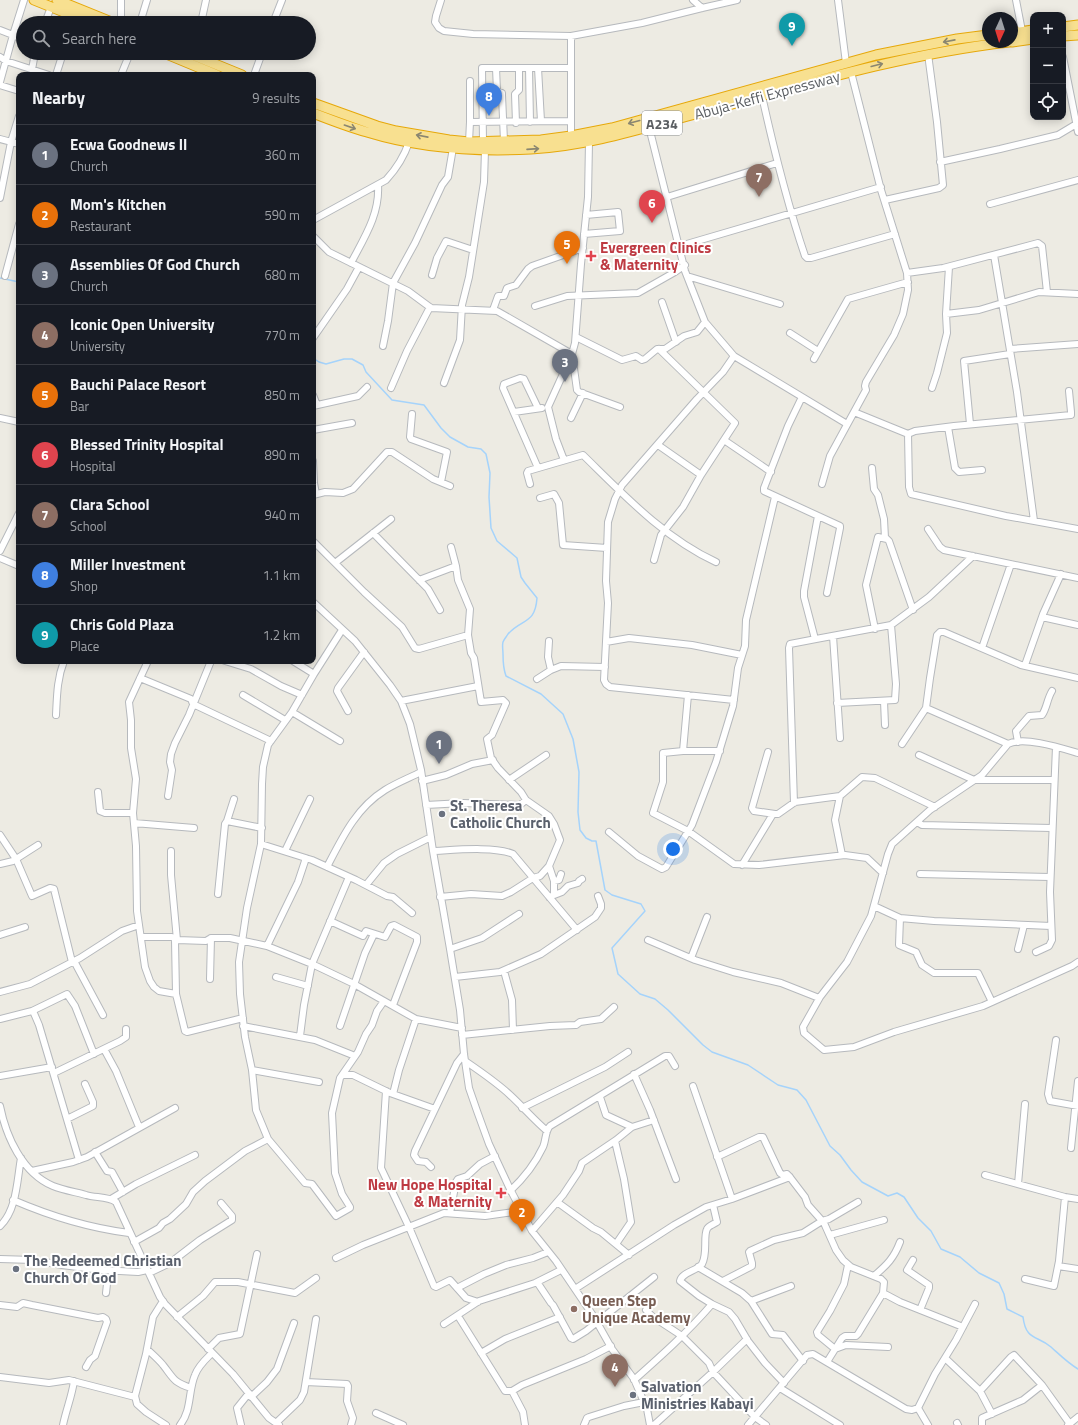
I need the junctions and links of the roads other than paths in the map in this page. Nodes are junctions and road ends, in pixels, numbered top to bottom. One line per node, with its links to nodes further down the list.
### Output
1 (24, 0): 14 (street)
2 (34, 0): 12 (highway)
3 (121, 0): 18 (street)
4 (148, 0): 19 (street)
5 (206, 0): 20 (street)
6 (282, 0): 21 (street)
7 (441, 0): 32 (street)
8 (693, 0): 13 (street)
9 (737, 0): 13 (street)
10 (838, 0): 47 (street)
11 (1016, 0): 27 (street)
12 (54, 3): 15 (street); 16 (highway); 17 (highway)
13 (702, 8): 32 (street)
14 (19, 16)
15 (48, 16)
16 (71, 16)
17 (93, 16)
18 (121, 16)
19 (142, 16)
20 (203, 16)
21 (276, 16)
22 (16, 25): 30 (street)
23 (1078, 25): 24 (highway)
24 (1066, 27)
25 (0, 30): 30 (street)
26 (1030, 30): 27 (highway)
27 (1022, 31): 28 (highway)
28 (1018, 32)
29 (1078, 34): 34 (highway)
30 (13, 35): 31 (street); 46 (street)
31 (16, 36)
32 (571, 36): 52 (street)
33 (982, 36): 47 (highway, Abuja-Keffi Expressway / A234, one-way to 47)
34 (1066, 36)
35 (1030, 39): 36 (highway, Abuja-Keffi Expressway / A234)
36 (1018, 41)
37 (982, 46): 38 (highway, Abuja-Keffi Expressway / A234)
38 (928, 54): 61 (highway, Abuja-Keffi Expressway / A234, one-way to 38); 89 (street)
39 (0, 57): 46 (street)
40 (34, 60): 55 (street)
41 (60, 60): 56 (street)
42 (127, 60): 57 (street)
43 (181, 60): 58 (highway)
44 (206, 60): 59 (highway)
45 (259, 60): 60 (street)
46 (6, 61): 54 (street); 63 (street)
47 (846, 63): 79 (highway, Abuja-Keffi Expressway / A234, one-way to 79)
48 (496, 68): 49 (street); 72 (street); 73 (street)
49 (519, 68): 50 (street); 74 (street)
50 (529, 68): 51 (street); 71 (street)
51 (538, 68): 52 (street); 68 (street)
52 (571, 68): 69 (street)
53 (1066, 71): 75 (street)
54 (29, 72)
55 (31, 72)
56 (57, 72)
57 (122, 72)
58 (210, 72)
59 (235, 72)
60 (255, 72)
61 (851, 72): 65 (highway, Abuja-Keffi Expressway / A234); 93 (street)
62 (470, 81): 70 (street)
63 (0, 83): 64 (street)
64 (16, 90)
65 (762, 96): 77 (highway, Abuja-Keffi Expressway / A234); 90 (street)
66 (316, 104): 83 (highway, Abuja-Keffi Expressway / A234, one-way to 66)
67 (316, 115): 82 (highway, Abuja-Keffi Expressway / A234, one-way to 82)
68 (541, 121): 69 (street); 71 (street)
69 (571, 121): 79 (street)
70 (470, 122): 72 (street); 83 (street)
71 (530, 122): 74 (street)
72 (482, 123): 73 (street); 87 (street)
73 (503, 123): 74 (street); 86 (street)
74 (516, 123)
75 (1077, 124): 78 (street); 89 (street)
76 (16, 126): 81 (street)
77 (649, 127): 84 (highway, Abuja-Keffi Expressway / A234); 94 (street)
78 (1078, 132)
79 (571, 136): 86 (highway, Abuja-Keffi Expressway / A234)
80 (0, 139): 81 (street)
81 (11, 142): 85 (street); 95 (street)
82 (409, 142): 88 (highway, Abuja-Keffi Expressway / A234); 92 (street)
83 (469, 142): 87 (highway, Abuja-Keffi Expressway / A234)
84 (589, 142): 86 (highway, Abuja-Keffi Expressway / A234, one-way to 84); 99 (street)
85 (16, 143)
86 (510, 144): 87 (highway, Abuja-Keffi Expressway / A234)
87 (489, 146): 88 (highway, Abuja-Keffi Expressway / A234); 107 (street)
88 (453, 148): 118 (street)
89 (940, 162): 96 (street)
90 (777, 163): 94 (street); 98 (street)
91 (1078, 180): 97 (street)
92 (378, 185): 100 (street); 109 (street)
93 (880, 187): 96 (street); 98 (street)
94 (667, 197): 105 (street)
95 (0, 198)
96 (884, 200): 102 (street)
97 (990, 204)
98 (790, 213): 102 (street); 105 (street)
99 (586, 215): 101 (street); 101 (street)
100 (316, 218)
101 (584, 234): 106 (street)
102 (895, 234): 113 (street)
103 (16, 235): 115 (street)
104 (316, 239): 109 (street)
105 (680, 246): 110 (street)
106 (583, 248): 121 (street); 128 (street)
107 (473, 250): 114 (street); 127 (street)
108 (994, 255): 112 (street); 119 (street); 124 (street)
109 (351, 263): 111 (street)
110 (685, 265): 116 (street); 121 (street)
111 (359, 267): 118 (street); 131 (street)
112 (949, 267): 113 (street); 129 (street)
113 (907, 273): 117 (street)
114 (432, 275)
115 (5, 276)
116 (687, 276): 123 (street); 130 (street)
117 (908, 282): 138 (street); 156 (street)
118 (393, 284): 126 (street); 136 (street)
119 (1047, 292): 120 (street); 124 (street)
120 (1078, 294)
121 (579, 296): 125 (street); 133 (street)
122 (662, 302): 134 (street)
123 (780, 304)
124 (1002, 304): 129 (street); 139 (street)
125 (535, 306)
126 (430, 307): 127 (street); 145 (street)
127 (462, 309): 128 (street); 143 (street)
128 (493, 310): 140 (street)
129 (946, 314): 146 (street)
130 (705, 322): 134 (street); 141 (street)
131 (316, 334)
132 (790, 334): 138 (street)
133 (576, 336): 137 (street); 140 (street)
134 (676, 342): 137 (street)
135 (1078, 344): 139 (street)
136 (383, 346)
137 (659, 349): 148 (street)
138 (818, 351): 142 (street)
139 (1010, 352): 160 (street); 164 (street)
140 (572, 354): 149 (street); 152 (street)
141 (734, 356): 148 (street); 150 (street)
142 (814, 359)
143 (444, 382)
144 (367, 387): 151 (street)
145 (391, 388)
146 (932, 388)
147 (1069, 391): 160 (street)
148 (703, 392): 168 (street); 169 (street)
149 (583, 393): 153 (street); 159 (street)
150 (802, 397): 163 (street); 174 (street)
151 (316, 406)
152 (548, 407): 154 (street); 170 (street)
153 (620, 407)
154 (538, 408): 155 (street); 155 (street)
155 (514, 412): 171 (street)
156 (854, 412): 163 (street); 167 (street)
157 (412, 414): 176 (street)
158 (0, 418): 161 (street)
159 (571, 418)
160 (1020, 419): 164 (street); 187 (street)
161 (16, 421)
162 (352, 423): 166 (street)
163 (847, 424): 178 (street)
164 (970, 424): 165 (street)
165 (948, 427): 167 (street); 173 (street)
166 (316, 429)
167 (908, 434): 187 (street)
168 (724, 440): 174 (street); 175 (street)
169 (658, 445): 175 (street); 180 (street)
170 (564, 460): 171 (street); 180 (street)
171 (538, 468): 177 (street)
172 (872, 468): 192 (street)
173 (982, 470)
174 (771, 472): 182 (street)
175 (701, 475): 190 (street)
176 (441, 482): 179 (street); 181 (street)
177 (530, 484)
178 (822, 484)
179 (450, 486)
180 (619, 491): 190 (street); 195 (street)
181 (316, 494)
182 (775, 497): 184 (street); 224 (street)
183 (540, 498): 195 (street)
184 (818, 516): 208 (street); 219 (street)
185 (391, 519): 191 (street)
186 (16, 521): 196 (street)
187 (1034, 521): 189 (street)
188 (928, 528): 197 (street)
189 (1078, 530)
190 (664, 532): 199 (street); 200 (street)
191 (373, 533): 201 (street); 207 (street)
192 (885, 538): 211 (street); 215 (street)
193 (316, 544): 201 (street)
194 (451, 547): 204 (street)
195 (607, 548): 221 (street)
196 (0, 551)
197 (973, 556): 202 (street); 211 (street)
198 (0, 558): 203 (street)
199 (654, 560)
200 (716, 562)
201 (335, 563): 217 (street)
202 (1011, 564): 205 (street); 222 (street)
203 (16, 565)
204 (456, 566): 207 (street); 217 (street)
205 (1061, 574): 206 (street); 212 (street)
206 (1078, 578)
207 (419, 580): 210 (street)
208 (827, 593)
209 (316, 605): 216 (street)
210 (440, 610)
211 (912, 610): 213 (street)
212 (1042, 617): 214 (street); 230 (street)
213 (891, 625): 215 (street); 243 (street)
214 (1078, 625)
215 (875, 628): 218 (street)
216 (342, 630): 223 (street); 233 (street)
217 (468, 635): 237 (street)
218 (833, 636): 219 (street); 245 (street)
219 (815, 639): 278 (street)
220 (549, 641): 232 (street)
221 (606, 642): 224 (street); 231 (street)
222 (982, 648): 230 (street); 247 (street)
223 (364, 652): 244 (street); 248 (street)
224 (742, 655): 242 (street)
225 (62, 664): 250 (street)
226 (147, 664): 234 (street)
227 (210, 664): 246 (street)
228 (235, 664): 241 (street)
229 (298, 664): 233 (street)
230 (1025, 665): 236 (street)
231 (605, 667): 232 (street); 240 (street)
232 (551, 670): 235 (street)
233 (314, 674): 241 (street)
234 (140, 678): 246 (street); 281 (street)
235 (537, 678)
236 (1078, 678)
237 (478, 686): 244 (street); 266 (street)
238 (1052, 691): 256 (street)
239 (243, 695): 251 (street)
240 (688, 695): 242 (street); 260 (street)
241 (302, 696): 249 (street)
242 (734, 700): 261 (street)
243 (884, 701): 245 (street); 252 (street)
244 (401, 702): 267 (street)
245 (837, 703): 253 (street)
246 (194, 704): 254 (street); 273 (street)
247 (926, 708): 257 (street); 258 (street)
248 (348, 711)
249 (292, 712): 251 (street); 255 (street)
250 (56, 715)
251 (285, 720): 254 (street)
252 (885, 724)
253 (840, 738)
254 (271, 741): 287 (street)
255 (340, 741)
256 (1018, 742): 258 (street); 259 (street)
257 (902, 744)
258 (1008, 744): 269 (street)
259 (1056, 747): 263 (street); 270 (street)
260 (683, 751): 261 (street); 289 (street)
261 (720, 751): 289 (street)
262 (768, 752): 282 (street)
263 (1078, 753)
264 (546, 755): 268 (street)
265 (919, 755): 269 (street)
266 (493, 760): 268 (street); 271 (street)
267 (421, 772): 271 (street); 304 (street)
268 (509, 780): 277 (street)
269 (974, 780): 270 (street); 280 (street)
270 (1054, 780): 288 (street)
271 (422, 781): 279 (street)
272 (98, 792): 281 (street)
273 (168, 796)
274 (840, 796): 278 (street); 280 (street); 298 (street)
275 (234, 799): 283 (street)
276 (310, 799): 296 (street)
277 (526, 800): 279 (street); 303 (street)
278 (794, 803): 282 (street)
279 (426, 805): 292 (street)
280 (935, 807): 285 (street)
281 (133, 813): 284 (street)
282 (773, 814): 302 (street)
283 (228, 821): 287 (street); 314 (street)
284 (134, 822): 286 (street); 324 (street)
285 (917, 822): 288 (street); 305 (street)
286 (194, 828)
287 (262, 828): 293 (street)
288 (1052, 828): 309 (street)
289 (688, 831): 290 (street); 302 (street)
290 (609, 832)
291 (0, 835): 300 (street)
292 (430, 837): 297 (street); 313 (street)
293 (261, 844): 296 (street); 335 (street)
294 (38, 845): 300 (street)
295 (171, 851): 333 (street)
296 (285, 851): 299 (street)
297 (433, 851): 310 (street); 317 (street)
298 (842, 855): 302 (street); 305 (street)
299 (306, 858): 304 (street); 336 (street)
300 (16, 859): 301 (street); 341 (street)
301 (0, 864)
302 (742, 865)
303 (549, 866): 310 (street); 312 (street)
304 (327, 867): 308 (street)
305 (883, 873): 318 (street)
306 (561, 874): 312 (street)
307 (920, 874): 309 (street)
308 (349, 877): 313 (street); 323 (street)
309 (1050, 877): 326 (street)
310 (533, 878): 315 (street); 317 (street)
311 (582, 879): 315 (street)
312 (554, 881): 315 (street)
313 (366, 885): 319 (street)
314 (218, 894)
315 (552, 896): 328 (street)
316 (598, 896): 328 (street)
317 (440, 897): 337 (street)
318 (874, 906): 322 (street); 352 (street)
319 (412, 914)
320 (519, 914): 337 (street)
321 (707, 917): 340 (street)
322 (900, 918): 325 (street); 354 (street)
323 (330, 921): 329 (street); 343 (street)
324 (139, 925): 331 (street); 341 (street)
325 (1024, 925): 326 (street); 338 (street)
326 (1051, 926): 339 (street)
327 (25, 927): 330 (street)
328 (577, 930): 344 (street)
329 (374, 934): 348 (street); 355 (street)
330 (0, 936)
331 (141, 938): 333 (street); 351 (street)
332 (211, 938): 333 (street); 335 (street); 347 (street)
333 (176, 940): 351 (street)
334 (648, 940): 340 (street)
335 (241, 941): 336 (street); 359 (street)
336 (268, 946): 343 (street)
337 (450, 949): 346 (street)
338 (1018, 949)
339 (1036, 952)
340 (691, 958): 352 (street)
341 (73, 962): 350 (street); 358 (street)
342 (1078, 962): 354 (street)
343 (312, 964): 348 (street); 349 (street)
344 (504, 971): 346 (street); 366 (street)
345 (276, 977): 349 (street)
346 (455, 977): 364 (street)
347 (210, 980)
348 (354, 984): 353 (street); 363 (street)
349 (308, 986): 368 (street)
350 (0, 992)
351 (176, 994): 359 (street)
352 (820, 998): 354 (street)
353 (384, 1000): 355 (street); 374 (street)
354 (992, 1002)
355 (393, 1005): 361 (street)
356 (614, 1007): 366 (street)
357 (33, 1011): 360 (street); 372 (street); 377 (street)
358 (103, 1015)
359 (243, 1018): 362 (street)
360 (0, 1019)
361 (416, 1019): 364 (street); 387 (street)
362 (243, 1026): 368 (street); 378 (street)
363 (340, 1026)
364 (462, 1028): 367 (street)
365 (126, 1029): 370 (street)
366 (513, 1030): 367 (street)
367 (462, 1035): 373 (street)
368 (300, 1036): 374 (street)
369 (1056, 1040): 391 (street)
370 (104, 1049): 372 (street); 397 (street)
371 (628, 1052): 393 (street)
372 (94, 1054): 377 (street)
373 (464, 1054): 375 (street); 394 (street)
374 (355, 1056): 380 (street)
375 (465, 1062): 393 (street); 405 (street)
376 (675, 1066): 379 (street)
377 (53, 1070): 381 (street); 395 (street)
378 (252, 1070): 383 (street); 400 (street)
379 (634, 1074): 388 (street); 396 (street)
380 (343, 1075): 386 (street); 400 (street)
381 (0, 1076)
382 (1078, 1081): 391 (street)
383 (319, 1082)
384 (85, 1084): 395 (street)
385 (693, 1086): 406 (street)
386 (386, 1091): 387 (street); 431 (street)
387 (393, 1094): 394 (street)
388 (600, 1097): 398 (street); 399 (street)
389 (1025, 1104): 414 (street)
390 (0, 1106): 407 (street)
391 (1077, 1106): 402 (street)
392 (175, 1108): 397 (street)
393 (522, 1108): 399 (street)
394 (435, 1109): 409 (street)
395 (67, 1119): 408 (street)
396 (654, 1120): 398 (street); 413 (street)
397 (139, 1128): 403 (street)
398 (632, 1128): 401 (street)
399 (547, 1131): 415 (street)
400 (268, 1139): 435 (street)
401 (615, 1141): 422 (street); 437 (street)
402 (1071, 1148)
403 (95, 1152): 408 (street); 416 (street)
404 (195, 1154): 416 (street)
405 (495, 1156): 415 (street); 427 (street)
406 (717, 1157): 412 (street); 419 (street)
407 (21, 1158): 410 (street); 421 (street)
408 (79, 1160): 410 (street)
409 (431, 1167)
410 (32, 1170): 418 (street)
411 (985, 1175): 414 (street)
412 (790, 1177): 419 (street); 429 (street)
413 (676, 1179)
414 (1018, 1184): 417 (street)
415 (510, 1191): 426 (street)
416 (122, 1192): 418 (street)
417 (1065, 1197): 420 (street); 445 (street)
418 (111, 1199): 433 (street)
419 (732, 1199): 425 (street)
420 (1078, 1199)
421 (13, 1200): 430 (street); 433 (street)
422 (557, 1202): 432 (street); 437 (street)
423 (858, 1202): 429 (street)
424 (221, 1203): 450 (street)
425 (713, 1205): 440 (street); 446 (street)
426 (521, 1211): 427 (street); 432 (street)
427 (450, 1213): 431 (street)
428 (884, 1220): 434 (street)
429 (822, 1221): 434 (street); 455 (street)
430 (0, 1226)
431 (409, 1228): 441 (street); 459 (street)
432 (532, 1231): 438 (street)
433 (129, 1233): 435 (street)
434 (830, 1235): 444 (street)
435 (134, 1242): 450 (street)
436 (900, 1242): 451 (street)
437 (616, 1244): 440 (street)
438 (548, 1252): 448 (street); 459 (street)
439 (257, 1254): 457 (street)
440 (629, 1255): 460 (street)
441 (336, 1258)
442 (0, 1260): 449 (street)
443 (913, 1260): 472 (street)
444 (848, 1265): 451 (street); 486 (street)
445 (1058, 1266): 447 (street); 454 (street)
446 (698, 1267): 455 (street); 467 (street)
447 (1078, 1269)
448 (562, 1270): 456 (street); 460 (street)
449 (114, 1271): 450 (street); 461 (street)
450 (148, 1272): 465 (street)
451 (874, 1276): 462 (street)
452 (654, 1277): 477 (street)
453 (316, 1278): 457 (street)
454 (1025, 1279)
455 (723, 1281): 464 (street)
456 (537, 1282): 466 (street); 475 (street)
457 (250, 1285): 474 (street); 487 (street)
458 (791, 1286): 464 (street)
459 (457, 1288): 463 (street)
460 (575, 1289): 477 (street)
461 (106, 1293)
462 (882, 1293): 472 (street); 486 (street)
463 (467, 1299): 466 (street); 470 (street)
464 (751, 1301): 490 (street)
465 (163, 1302): 474 (street); 485 (street)
466 (478, 1302): 470 (street)
467 (712, 1304): 481 (street); 482 (street)
468 (975, 1304): 480 (street)
469 (0, 1305): 492 (street)
470 (469, 1308): 473 (street)
471 (646, 1310): 481 (street)
472 (920, 1310): 480 (street)
473 (458, 1316): 479 (street); 488 (street)
474 (177, 1317): 487 (street)
475 (560, 1318): 477 (street); 488 (street)
476 (316, 1319): 497 (street)
477 (597, 1321): 483 (street)
478 (294, 1323): 503 (street)
479 (444, 1324)
480 (963, 1327): 489 (street)
481 (682, 1336): 493 (street); 495 (street)
482 (747, 1339): 493 (street); 499 (street)
483 (611, 1346): 495 (street); 501 (street)
484 (888, 1347): 486 (street)
485 (147, 1349): 500 (street); 504 (street)
486 (836, 1349): 491 (street)
487 (210, 1351): 500 (street); 503 (street)
488 (481, 1353): 501 (street)
489 (945, 1358): 502 (street); 506 (street)
490 (802, 1361): 491 (street); 499 (street)
491 (828, 1362): 506 (street)
492 (86, 1367)
493 (713, 1372): 509 (street); 523 (street)
494 (0, 1377): 496 (street)
495 (634, 1380): 505 (street)
496 (74, 1382): 504 (street); 514 (street)
497 (306, 1382): 511 (street); 518 (street)
498 (1042, 1385): 502 (street); 508 (street); 513 (street)
499 (782, 1386): 509 (street); 512 (street)
500 (191, 1388): 516 (street)
501 (512, 1391): 520 (street)
502 (980, 1392): 508 (street)
503 (250, 1395): 511 (street); 517 (street)
504 (135, 1397): 515 (street)
505 (644, 1402): 521 (street); 522 (street)
506 (918, 1408): 526 (street)
507 (376, 1413): 519 (street)
508 (992, 1414): 527 (street)
509 (755, 1417): 524 (street); 525 (street)
510 (1078, 1417): 513 (street)
511 (278, 1424)
512 (837, 1424)
513 (1069, 1424)
514 (63, 1425)
515 (166, 1425)
516 (180, 1425)
517 (241, 1425)
518 (351, 1425)
519 (403, 1425)
520 (525, 1425)
521 (584, 1425)
522 (650, 1425)
523 (654, 1425)
524 (748, 1425)
525 (766, 1425)
526 (928, 1425)
527 (982, 1425)

